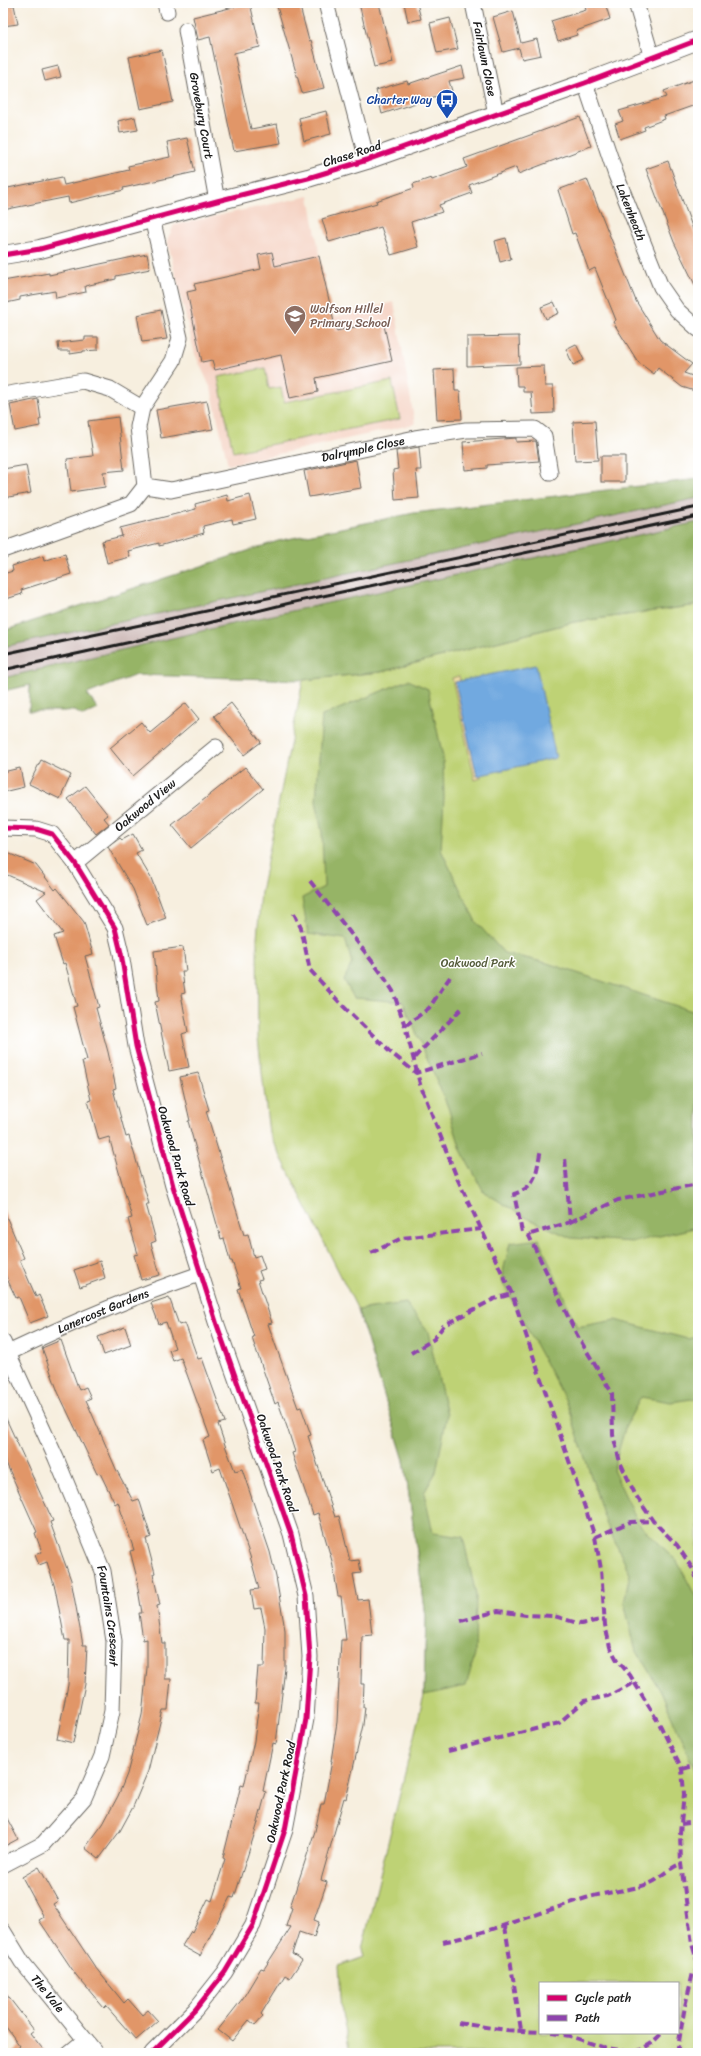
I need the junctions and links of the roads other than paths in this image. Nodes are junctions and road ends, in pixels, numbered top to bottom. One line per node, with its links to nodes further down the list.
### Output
1 (326, 3): 9 (street)
2 (473, 3): 8 (street, Fairlawn Close)
3 (636, 3): 6 (street)
4 (186, 30): 10 (street, Grovebury Court)
5 (698, 40): 6 (street, Chase Road)
6 (652, 58): 7 (street, Chase Road)
7 (585, 83): 8 (street, Chase Road); 13 (street, Lakenheath)
8 (496, 114): 9 (street, Chase Road)
9 (367, 160): 10 (street, Chase Road)
10 (217, 201): 11 (street, Chase Road)
11 (152, 218): 12 (street, Chase Road); 15 (street)
12 (3, 255)
13 (698, 329)
14 (3, 395): 15 (street)
15 (142, 408): 17 (street)
16 (550, 473): 17 (street, Dalrymple Close)
17 (145, 486): 18 (street)
18 (3, 550)
19 (216, 747): 21 (street, Oakwood View)
20 (3, 828): 21 (street, Oakwood Park Road)
21 (75, 863): 22 (street, Oakwood Park Road)
22 (200, 1274): 23 (street, Lanercost Gardens); 29 (street, Oakwood Park Road)
23 (6, 1348): 24 (street, Fountains Crescent)
24 (3, 1865)
25 (3, 1931): 26 (street, The Vale)
26 (85, 2040): 27 (street); 28 (street, The Vale)
27 (69, 2053)
28 (96, 2053)
29 (152, 2053)

